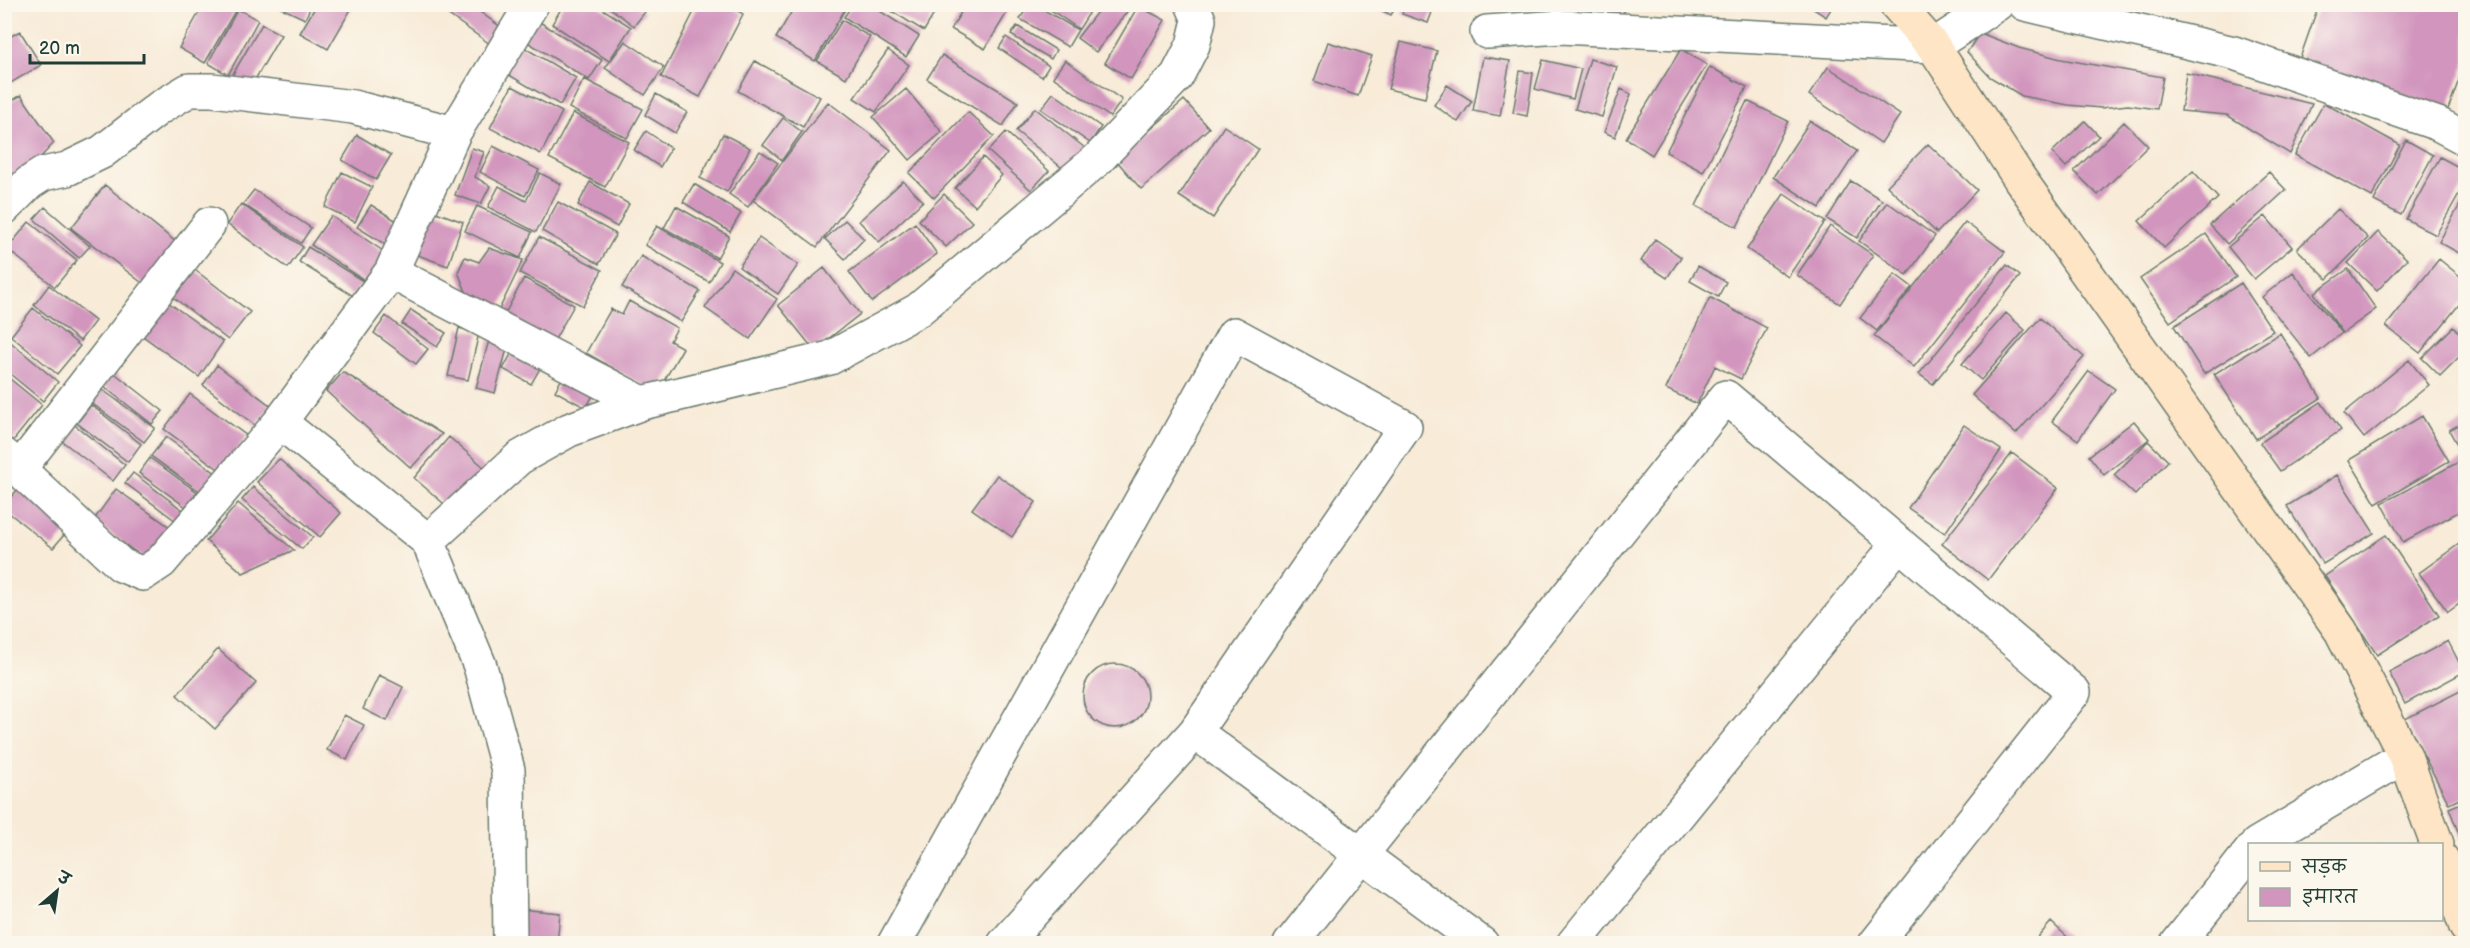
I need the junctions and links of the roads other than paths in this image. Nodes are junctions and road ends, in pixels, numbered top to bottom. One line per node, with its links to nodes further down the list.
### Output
1 (532, 4): 8 (street)
2 (1192, 4): 13 (street)
3 (1896, 4): 7 (main road)
4 (1997, 4): 7 (street)
5 (2025, 4): 9 (street)
6 (1487, 32): 7 (street)
7 (1933, 46): 19 (main road)
8 (454, 133): 10 (street); 12 (street)
9 (2466, 139)
10 (4, 208)
11 (209, 225): 15 (street)
12 (391, 272): 13 (street); 14 (street)
13 (642, 403): 16 (street)
14 (280, 422): 15 (street); 16 (street)
15 (12, 462)
16 (428, 541): 26 (street)
17 (1899, 543): 22 (street); 31 (street); 32 (street)
18 (1195, 732): 22 (street); 27 (street); 28 (street)
19 (2405, 756): 20 (street); 21 (main road)
20 (2259, 843)
21 (2437, 843)
22 (1361, 854): 29 (street); 30 (street)
23 (2248, 855): 33 (street)
24 (2443, 862): 25 (main road)
25 (2466, 927)
26 (510, 944)
27 (894, 944)
28 (1004, 944)
29 (1290, 944)
30 (1482, 944)
31 (1573, 944)
32 (1875, 944)
33 (2177, 944)

